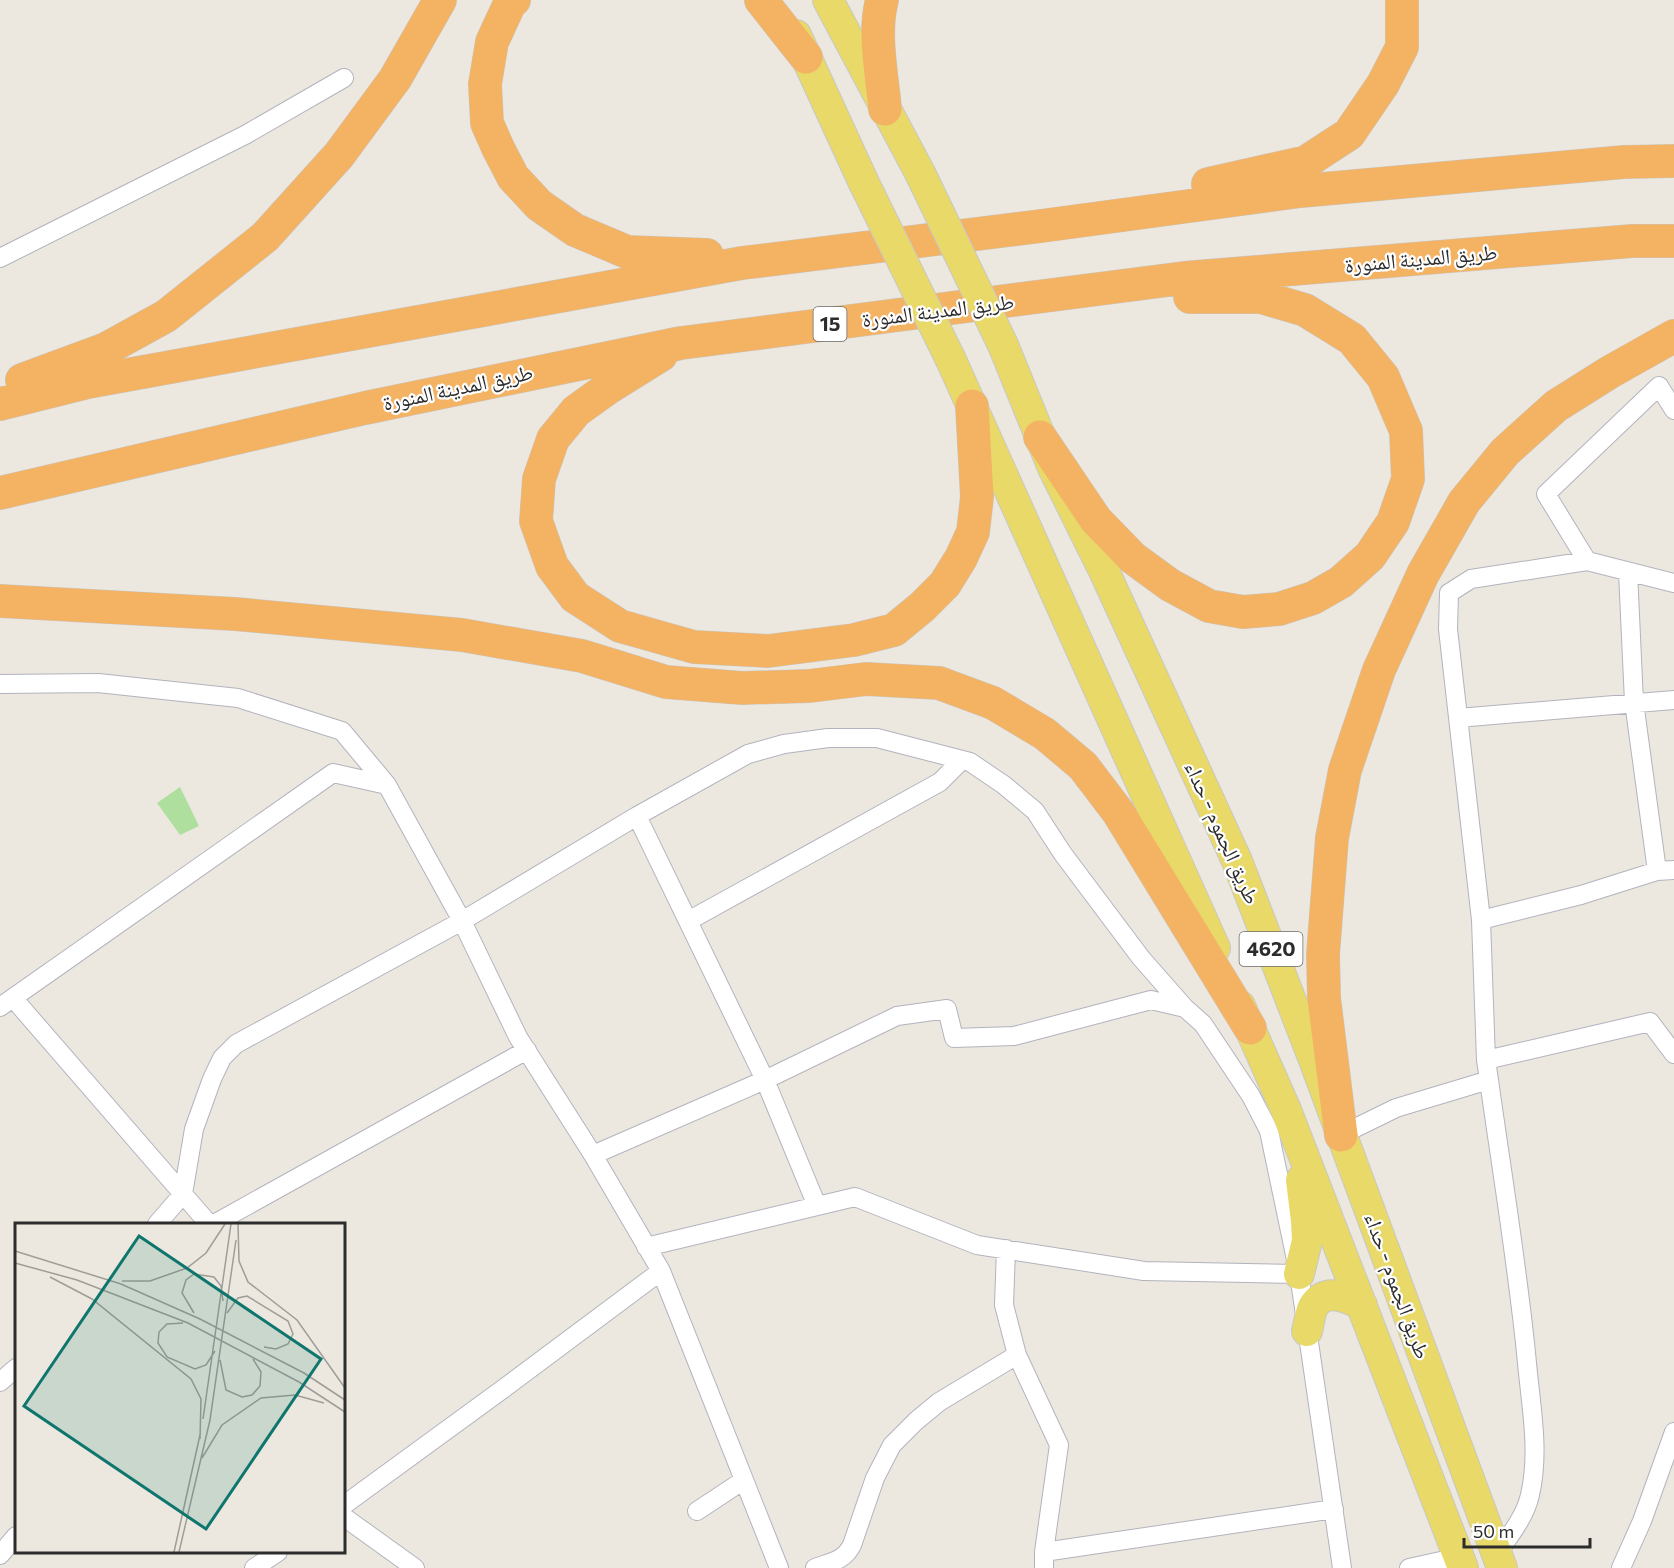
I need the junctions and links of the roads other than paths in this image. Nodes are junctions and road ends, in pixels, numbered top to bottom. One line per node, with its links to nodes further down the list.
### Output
1 (440, 0): 19 (highway)
2 (514, 0): 14 (highway)
3 (761, 0): 8 (highway)
4 (780, 0): 8 (main road, طريق الجموم - حداء)
5 (828, 0): 10 (main road, طريق الجموم - حداء)
6 (882, 0): 10 (highway)
7 (1402, 0): 12 (highway)
8 (806, 57): 21 (main road, طريق الجموم - حداء / 4620, bridge)
9 (344, 78): 15 (street)
10 (885, 109): 23 (main road, طريق الجموم - حداء / 4620, bridge)
11 (1674, 161): 12 (highway)
12 (984, 233): 14 (highway)
13 (1674, 241): 16 (highway, طريق المدينة المنورة / 15)
14 (799, 256): 20 (highway)
15 (0, 258)
16 (1050, 296): 18 (highway, طريق المدينة المنورة / 15); 23 (highway)
17 (1674, 336): 49 (highway)
18 (681, 343): 21 (highway); 24 (highway, طريق المدينة المنورة / 15)
19 (0, 388)
20 (0, 404)
21 (972, 406): 42 (main road, طريق الجموم - حداء / 4620)
22 (1674, 410): 25 (street)
23 (1040, 437): 49 (main road, طريق الجموم - حداء / 4620)
24 (0, 493)
25 (1587, 561): 26 (street); 32 (street)
26 (1628, 572): 27 (street); 31 (street)
27 (1674, 583)
28 (0, 601): 42 (highway)
29 (0, 684): 34 (street)
30 (1674, 700): 31 (street)
31 (1634, 702): 32 (street); 36 (street)
32 (1458, 718): 37 (street)
33 (962, 760): 35 (street); 39 (street); 41 (street)
34 (387, 785): 38 (street); 40 (street)
35 (637, 816): 38 (street); 39 (street)
36 (1666, 870): 37 (street)
37 (1481, 920): 45 (street)
38 (462, 921): 43 (street); 51 (street)
39 (688, 921): 46 (street)
40 (7, 1002): 51 (street)
41 (1185, 1008): 46 (street); 59 (street)
42 (1250, 1028): 48 (main road, طريق الجموم - حداء / 4620)
43 (527, 1050): 50 (street); 55 (street)
44 (1674, 1054): 45 (street)
45 (1486, 1060): 47 (street)
46 (765, 1080): 50 (street); 52 (street)
47 (1489, 1080): 49 (street); 76 (street)
48 (1293, 1127): 59 (main road); 60 (main road, طريق الجموم - حداء / 4620)
49 (1341, 1135): 76 (main road, طريق الجموم - حداء / 4620)
50 (593, 1155): 56 (street)
51 (183, 1194): 53 (street); 54 (street)
52 (817, 1206): 56 (street); 57 (street)
53 (158, 1223)
54 (208, 1223)
55 (216, 1223)
56 (646, 1247): 58 (street)
57 (1006, 1250): 59 (street); 62 (street)
58 (661, 1271): 66 (street); 67 (street)
59 (1299, 1274): 61 (street)
60 (1362, 1305): 61 (main road); 77 (main road, طريق الجموم - حداء / 4620)
61 (1307, 1331): 68 (street)
62 (1017, 1355): 75 (street); 82 (street)
63 (15, 1369): 64 (street)
64 (0, 1382)
65 (1674, 1432): 85 (street)
66 (744, 1480): 69 (street); 81 (street)
67 (345, 1504)
68 (1334, 1509): 75 (street); 83 (street)
69 (697, 1511)
70 (345, 1518): 80 (street)
71 (15, 1537): 73 (street)
72 (275, 1553): 79 (street)
73 (0, 1555)
74 (0, 1560): 78 (street)
75 (1044, 1560)
76 (1500, 1561)
77 (1461, 1562): 84 (street)
78 (6, 1568)
79 (254, 1568)
80 (415, 1568)
81 (779, 1568)
82 (815, 1568)
83 (1342, 1568)
84 (1408, 1568)
85 (1621, 1568)

